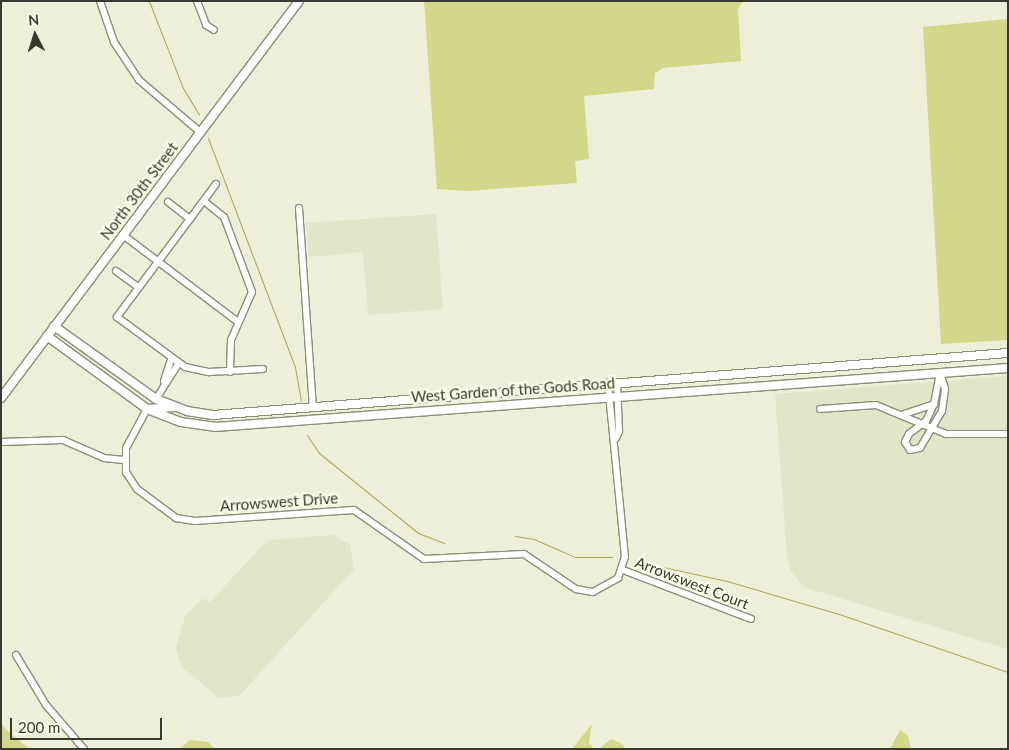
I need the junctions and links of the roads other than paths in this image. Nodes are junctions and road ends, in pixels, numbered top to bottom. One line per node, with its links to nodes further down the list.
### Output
1 (100, 1): 5 (street)
2 (197, 1): 4 (street)
3 (299, 1): 5 (main road, North 30th Street)
4 (214, 30)
5 (200, 132): 11 (main road, North 30th Street)
6 (216, 184): 7 (street)
7 (204, 201): 10 (street); 15 (street)
8 (168, 202): 10 (street)
9 (299, 208): 34 (street)
10 (190, 219): 12 (street)
11 (123, 235): 12 (street); 16 (main road, North 30th Street)
12 (157, 260): 14 (street); 15 (street)
13 (116, 271): 14 (street)
14 (138, 287): 19 (street)
15 (238, 322): 23 (street)
16 (54, 326): 17 (main road, North 30th Street); 31 (main road, West Garden of the Gods Road)
17 (46, 336): 30 (main road, North 30th Street); 36 (main road, West Garden of the Gods Road)
18 (1008, 353): 26 (main road, West Garden of the Gods Road)
19 (171, 360): 20 (street); 25 (street)
20 (178, 364): 23 (street); 25 (street)
21 (1008, 368): 24 (main road, West Garden of the Gods Road)
22 (263, 369): 23 (street)
23 (230, 372)
24 (940, 373): 28 (main road, West Garden of the Gods Road); 32 (street); 39 (street)
25 (164, 380): 31 (street)
26 (617, 382): 27 (main road, West Garden of the Gods Road); 28 (street)
27 (608, 383): 29 (street); 34 (main road, West Garden of the Gods Road)
28 (618, 396): 29 (main road, West Garden of the Gods Road); 41 (street)
29 (609, 397): 36 (main road, West Garden of the Gods Road); 41 (street)
30 (1, 398)
31 (156, 399): 33 (main road, West Garden of the Gods Road)
32 (934, 404): 37 (street); 38 (street)
33 (174, 407): 34 (main road, West Garden of the Gods Road); 36 (main road)
34 (313, 407)
35 (820, 409): 37 (street)
36 (146, 410): 43 (street)
37 (903, 414): 38 (street)
38 (923, 424): 39 (street); 39 (street)
39 (931, 429): 40 (street)
40 (1008, 434)
41 (616, 438): 44 (street)
42 (1, 442): 43 (street)
43 (124, 460): 44 (street, Arrowswest Drive)
44 (623, 570): 45 (street, Arrowswest Court)
45 (751, 619)
46 (16, 655): 47 (street)
47 (84, 749)

